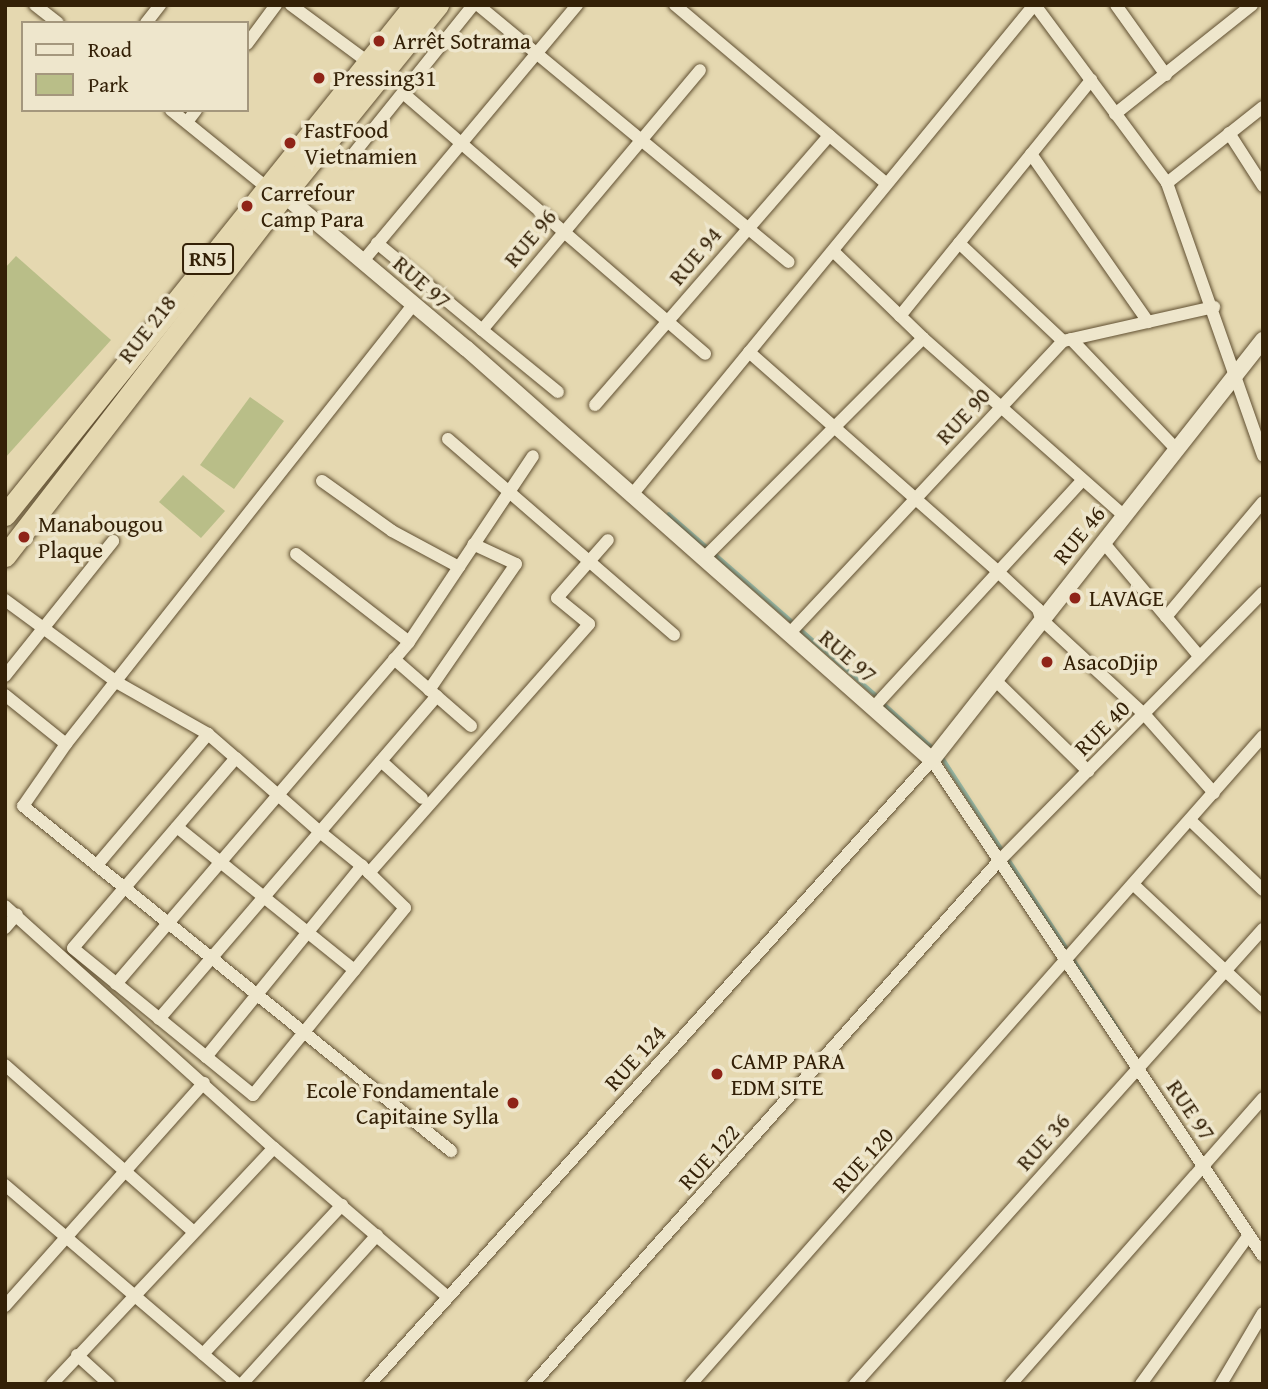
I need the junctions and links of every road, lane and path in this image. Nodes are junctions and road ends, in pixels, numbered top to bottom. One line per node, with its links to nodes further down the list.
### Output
1 (36, 5): 13 (street)
2 (160, 5): 14 (street)
3 (276, 5): 15 (street)
4 (290, 5): 17 (street)
5 (414, 5): 17 (highway, RUE 218 / RN5)
6 (438, 5): 36 (highway, RUE 218 / RN5)
7 (476, 5): 16 (street); 21 (street)
8 (577, 5): 16 (street)
9 (675, 5): 28 (street)
10 (1034, 5): 20 (street); 34 (street)
11 (1116, 5): 19 (street)
12 (1252, 5): 19 (street)
13 (56, 21)
14 (148, 21)
15 (248, 43)
16 (536, 53): 29 (street); 30 (street)
17 (368, 62): 36 (highway, RUE 218 / RN5)
18 (700, 71): 29 (street, RUE 96)
19 (1166, 75): 25 (street)
20 (1091, 80): 25 (street); 31 (street)
21 (403, 93): 30 (street); 32 (street)
22 (1263, 107): 27 (street)
23 (174, 112): 26 (street)
24 (194, 112): 26 (street)
25 (1115, 114): 33 (street)
26 (187, 122): 36 (street)
27 (1229, 133): 33 (street); 35 (street)
28 (829, 136): 34 (street); 37 (street, RUE 94)
29 (640, 139): 37 (street); 38 (street, RUE 96)
30 (460, 143): 38 (street); 39 (street)
31 (1031, 154): 40 (street); 48 (street)
32 (351, 157)
33 (1167, 183): 45 (street)
34 (887, 184): 41 (street)
35 (1263, 186)
36 (274, 192): 42 (street, RUE 97); 70 (highway, RUE 218 / RN5); 78 (highway, RUE 218 / RN5)
37 (747, 227): 43 (street); 47 (street, RUE 94)
38 (562, 233): 47 (street); 49 (street, RUE 96)
39 (377, 243): 42 (street); 49 (street)
40 (959, 243): 46 (street); 51 (street)
41 (833, 251): 46 (street); 53 (street)
42 (363, 261): 44 (street, RUE 97)
43 (789, 262)
44 (413, 305): 67 (street, RUE 97); 94 (street)
45 (1214, 307): 48 (street); 55 (street)
46 (900, 316): 50 (street)
47 (668, 321): 54 (street); 57 (street, RUE 94)
48 (1148, 322): 51 (street)
49 (482, 330): 56 (street)
50 (923, 338): 58 (street); 59 (street)
51 (1067, 340): 58 (street, RUE 90); 61 (street)
52 (1263, 340): 55 (street, RUE 46)
53 (749, 352): 59 (street); 67 (street)
54 (705, 354)
55 (1236, 373): 61 (street, RUE 46); 63 (street)
56 (558, 393)
57 (595, 405)
58 (1000, 407): 65 (street); 68 (street, RUE 90)
59 (834, 427): 68 (street); 76 (street)
60 (447, 439): 66 (street)
61 (1176, 449): 71 (street, RUE 46)
62 (533, 456): 66 (street)
63 (1263, 456)
64 (322, 481): 80 (street)
65 (1082, 481): 71 (street); 81 (street)
66 (509, 488): 75 (street); 79 (street)
67 (631, 496): 76 (street, RUE 97)
68 (916, 497): 81 (street); 86 (street, RUE 90)
69 (1263, 502): 84 (street)
70 (5, 515)
71 (1124, 516): 74 (street, RUE 46)
72 (608, 540): 79 (street)
73 (113, 541): 87 (street)
74 (1103, 542): 84 (street); 85 (street, RUE 46)
75 (473, 544): 80 (street); 95 (street)
76 (709, 553): 86 (street, RUE 97)
77 (296, 554): 89 (street)
78 (5, 556)
79 (588, 562): 88 (street); 116 (street)
80 (459, 567): 89 (street)
81 (996, 570): 85 (street); 97 (street)
82 (1263, 592): 90 (street, RUE 40)
83 (5, 600): 87 (street)
84 (1166, 617): 90 (street)
85 (1041, 619): 93 (street, RUE 46); 98 (street)
86 (794, 628): 97 (street, RUE 97)
87 (43, 630): 92 (street); 94 (street)
88 (674, 635)
89 (409, 642): 91 (street)
90 (1200, 657): 98 (street, RUE 40)
91 (394, 659): 95 (street); 108 (street)
92 (5, 676)
93 (994, 679): 104 (street, RUE 46); 106 (street)
94 (118, 683): 100 (street); 102 (street)
95 (433, 693): 99 (street); 105 (street)
96 (5, 695): 102 (street)
97 (873, 709): 104 (street, RUE 97)
98 (1145, 715): 106 (street, RUE 40); 107 (street)
99 (471, 726)
100 (208, 734): 103 (street); 115 (street)
101 (1263, 736): 107 (street, RUE 120)
102 (66, 744): 115 (street)
103 (236, 758): 108 (street); 111 (street)
104 (932, 760): 114 (street, RUE 97); 153 (street, RUE 124)
105 (381, 761): 109 (street); 112 (street)
106 (1088, 771): 114 (street, RUE 40)
107 (1214, 793): 110 (street, RUE 120)
108 (277, 794): 112 (street); 113 (street)
109 (422, 798)
110 (1190, 820): 117 (street, RUE 120); 119 (street)
111 (177, 827): 113 (street); 118 (street)
112 (320, 832): 116 (street); 120 (street)
113 (220, 862): 120 (street); 123 (street)
114 (998, 862): 128 (street, RUE 97); 162 (street, RUE 122)
115 (97, 865): 118 (street)
116 (365, 870): 126 (street); 129 (street)
117 (1134, 885): 128 (street, RUE 120); 130 (street)
118 (125, 888): 123 (street); 131 (street)
119 (1263, 890)
120 (264, 897): 126 (street); 127 (street)
121 (5, 905): 122 (street)
122 (18, 914): 124 (street); 139 (street)
123 (168, 923): 127 (street); 131 (street)
124 (5, 928)
125 (1263, 929): 130 (street, RUE 36)
126 (308, 933): 129 (street); 132 (street)
127 (211, 958): 132 (street); 134 (street)
128 (1066, 964): 138 (street, RUE 97); 163 (street, RUE 120)
129 (354, 970): 135 (street)
130 (1225, 971): 133 (street); 138 (street, RUE 36)
131 (116, 984): 134 (street)
132 (257, 995): 135 (street); 136 (street)
133 (1263, 1006)
134 (159, 1019): 136 (street)
135 (304, 1032): 136 (street); 142 (street)
136 (206, 1057)
137 (5, 1065): 144 (street)
138 (1136, 1069): 143 (street, RUE 97); 164 (street, RUE 36)
139 (204, 1083): 141 (street); 144 (street)
140 (1263, 1098): 143 (street)
141 (274, 1148): 146 (street); 147 (street)
142 (451, 1151)
143 (1204, 1169): 149 (street, RUE 97); 165 (street)
144 (125, 1172): 147 (street); 150 (street)
145 (5, 1185): 150 (street)
146 (342, 1205): 148 (street); 156 (street)
147 (194, 1232): 152 (street)
148 (377, 1235): 153 (street); 160 (street)
149 (1249, 1235): 151 (street, RUE 97); 166 (street)
150 (68, 1237): 152 (street); 154 (street)
151 (1263, 1256)
152 (135, 1294): 156 (street); 157 (street)
153 (448, 1297): 161 (street, RUE 124)
154 (5, 1306)
155 (1263, 1313): 167 (street)
156 (203, 1354): 160 (street)
157 (77, 1355): 158 (street); 159 (street)
158 (52, 1384)
159 (109, 1384)
160 (240, 1384)
161 (370, 1384)
162 (533, 1384)
163 (691, 1384)
164 (855, 1384)
165 (1011, 1384)
166 (1141, 1384)
167 (1221, 1384)

